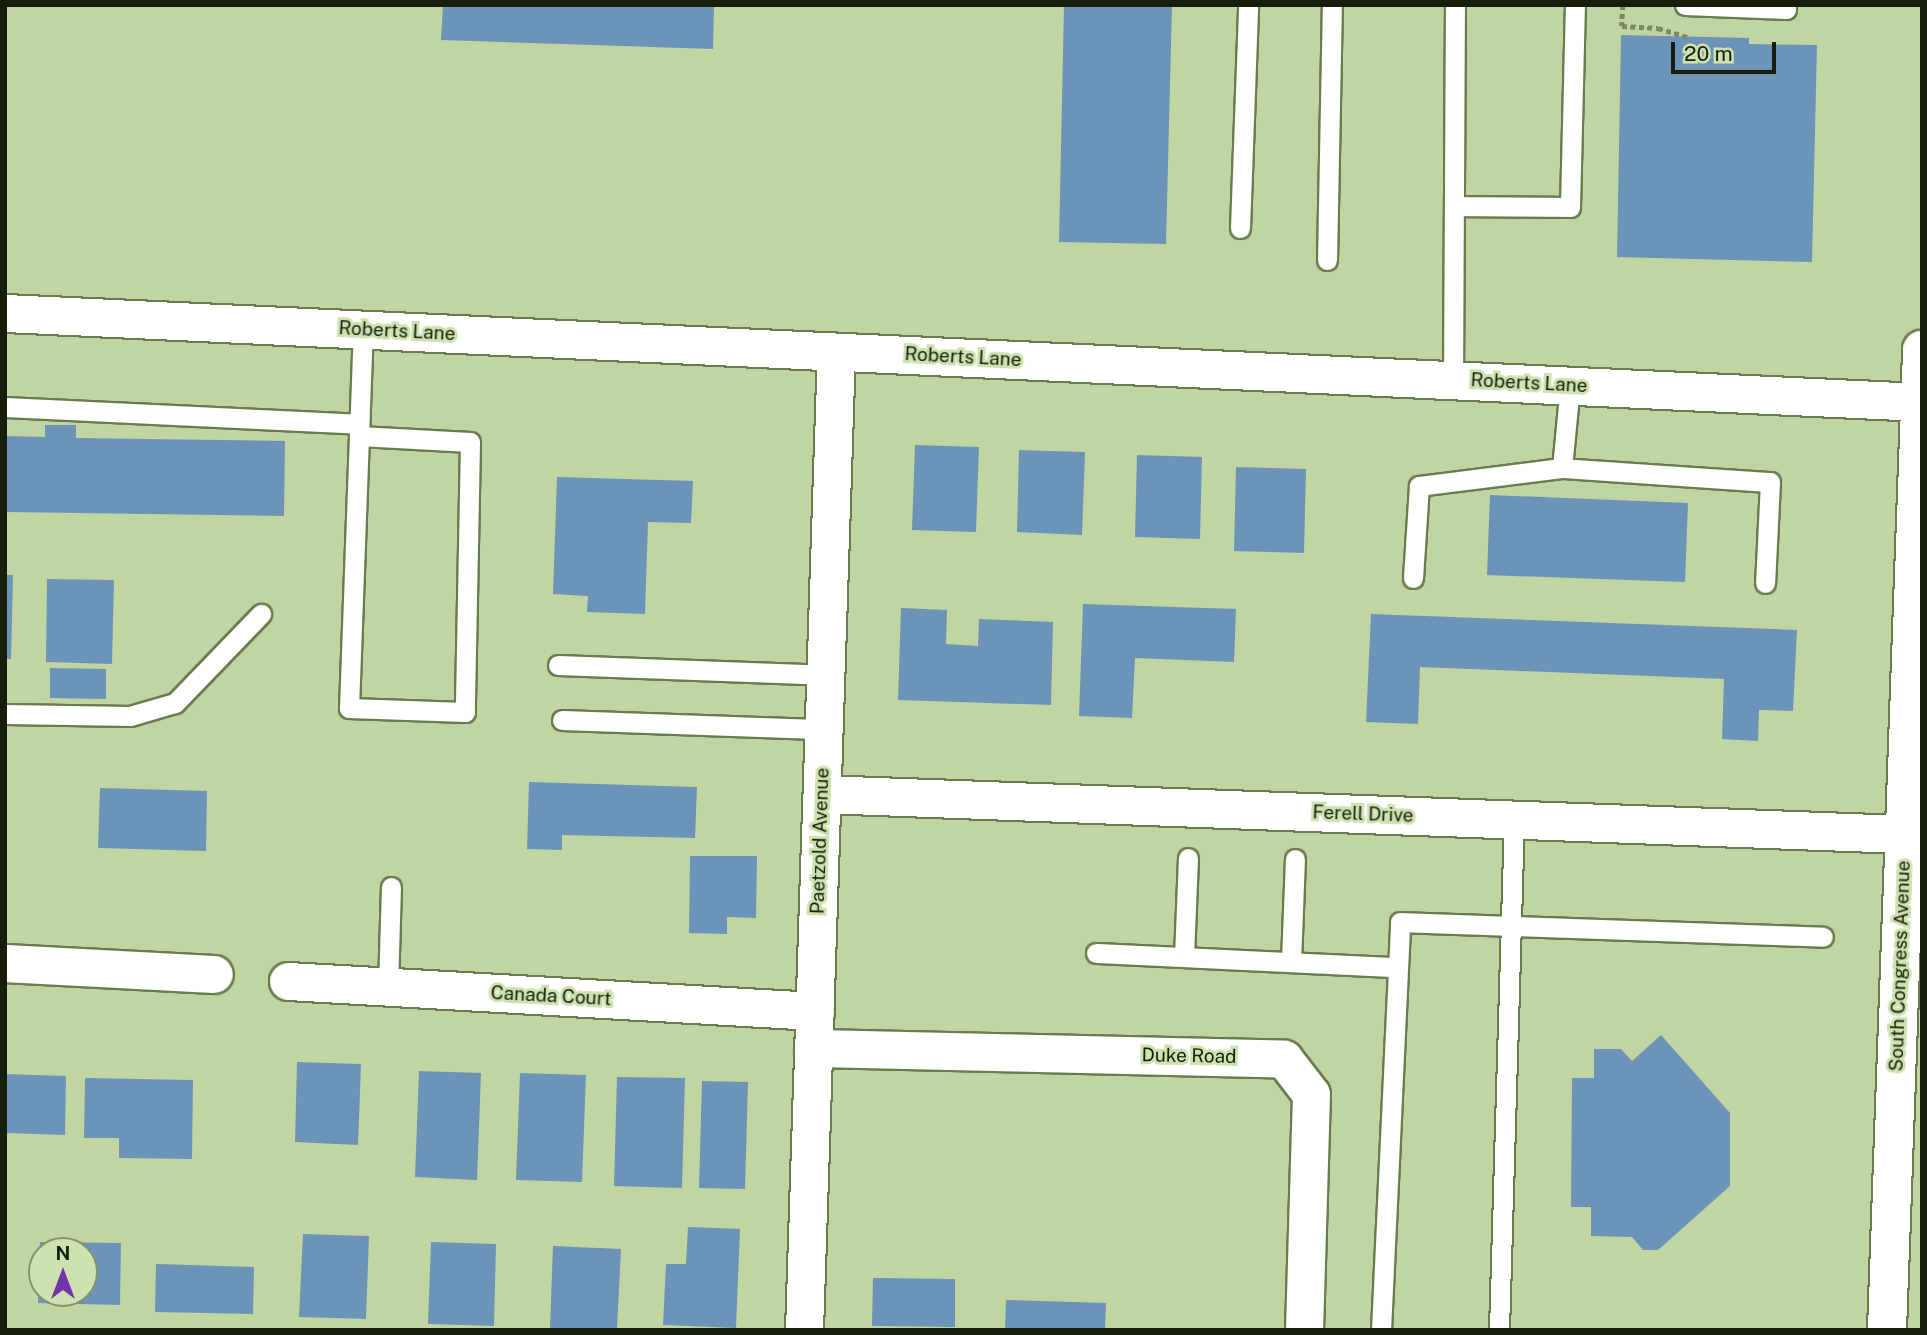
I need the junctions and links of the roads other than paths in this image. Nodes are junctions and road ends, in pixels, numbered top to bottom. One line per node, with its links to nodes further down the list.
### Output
1 (1248, 5): 8 (lane)
2 (1332, 5): 9 (lane)
3 (1455, 5): 7 (lane)
4 (1574, 5): 7 (lane)
5 (1685, 5): 6 (lane)
6 (1786, 5)
7 (1454, 206): 14 (lane)
8 (1240, 228)
9 (1327, 260)
10 (5, 313): 11 (street, Roberts Lane)
11 (363, 330): 13 (street, Roberts Lane); 18 (lane)
12 (1922, 351): 16 (main road, South Congress Avenue)
13 (836, 352): 14 (street, Roberts Lane); 24 (street, Paetzold Avenue)
14 (1453, 380): 15 (street, Roberts Lane)
15 (1570, 385): 16 (street, Roberts Lane); 19 (lane)
16 (1921, 402): 30 (main road, South Congress Avenue)
17 (5, 407): 18 (lane)
18 (359, 430): 18 (lane)
19 (1562, 468): 20 (lane); 21 (lane)
20 (1413, 578)
21 (1765, 583)
22 (261, 614): 25 (lane)
23 (558, 665): 24 (lane)
24 (825, 675): 27 (street, Paetzold Avenue)
25 (5, 713)
26 (562, 720): 27 (lane)
27 (824, 729): 28 (street, Paetzold Avenue)
28 (822, 794): 29 (street, Ferell Drive); 44 (street, Paetzold Avenue)
29 (1514, 820): 30 (street, Ferell Drive); 34 (lane)
30 (1905, 834): 50 (main road, South Congress Avenue)
31 (1188, 858): 37 (lane)
32 (1295, 859): 38 (lane)
33 (391, 887): 43 (lane)
34 (1511, 924): 35 (lane); 40 (lane); 49 (lane)
35 (1823, 937)
36 (1096, 953): 37 (lane)
37 (1184, 957): 38 (lane)
38 (1291, 962): 40 (lane)
39 (5, 963): 41 (street)
40 (1398, 967): 48 (lane)
41 (214, 974)
42 (288, 981): 43 (street, Canada Court)
43 (388, 987): 44 (street, Canada Court)
44 (815, 1011): 45 (street, Paetzold Avenue)
45 (813, 1048): 46 (street, Paetzold Avenue); 47 (street, Duke Road)
46 (804, 1330)
47 (1304, 1330)
48 (1381, 1330)
49 (1499, 1330)
50 (1887, 1330)

